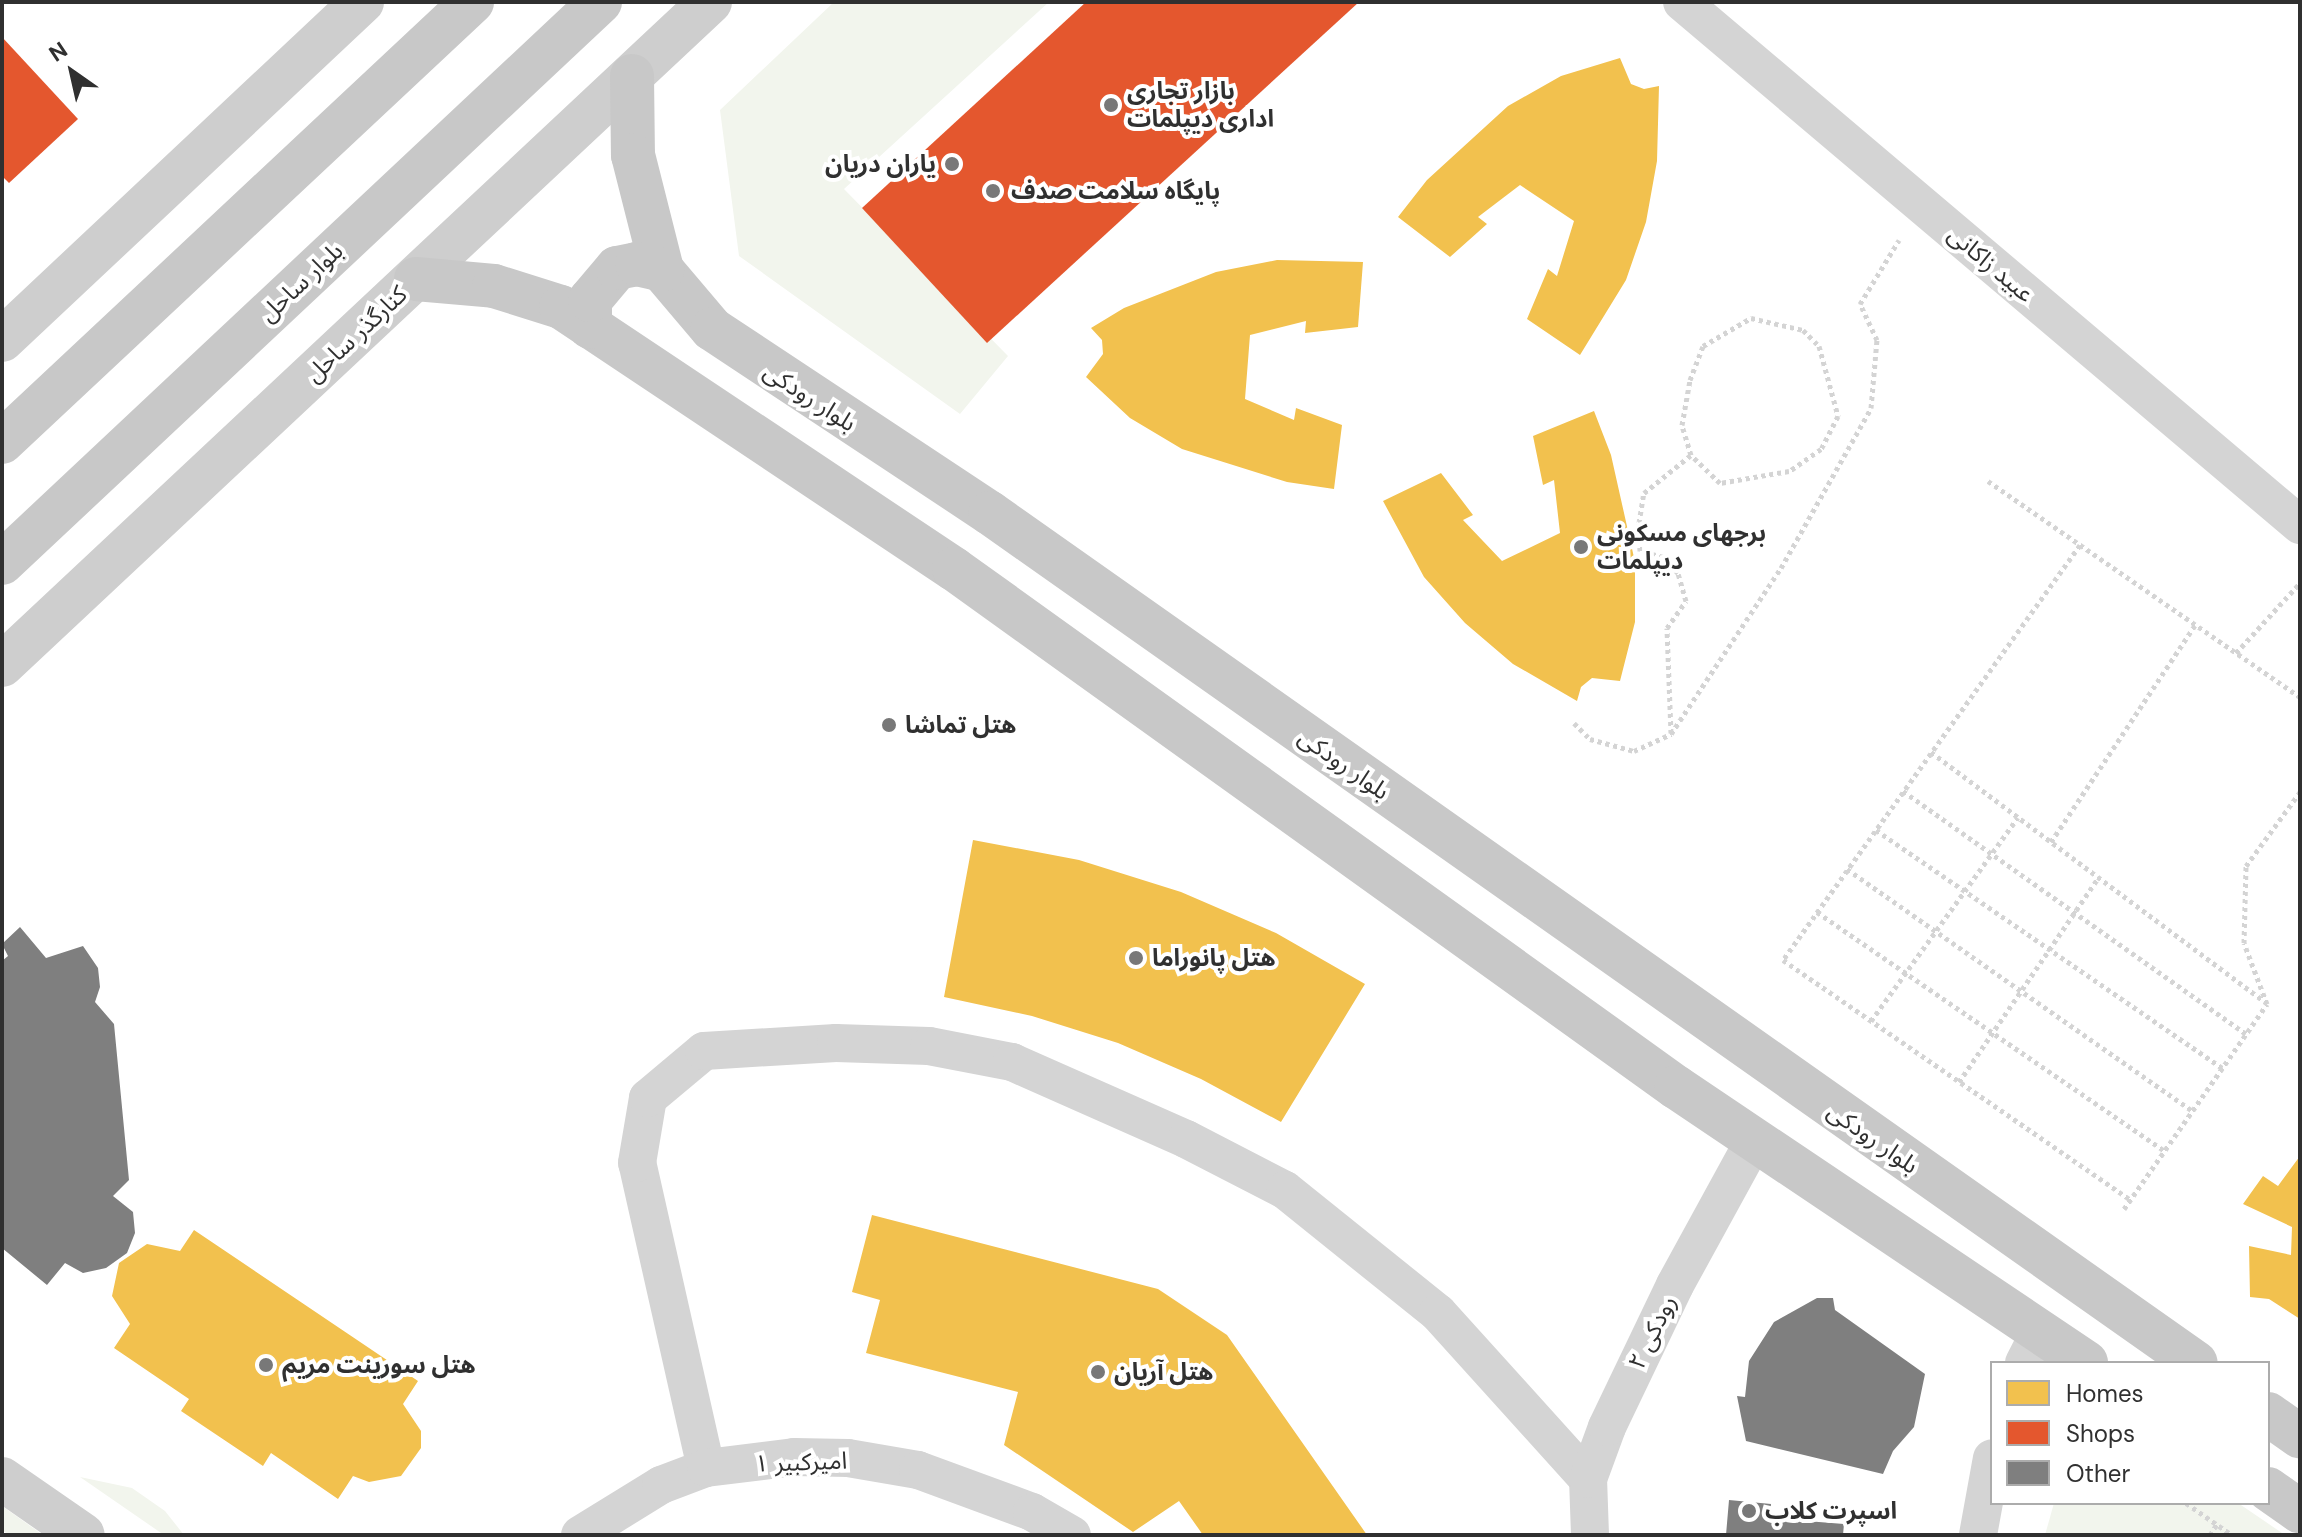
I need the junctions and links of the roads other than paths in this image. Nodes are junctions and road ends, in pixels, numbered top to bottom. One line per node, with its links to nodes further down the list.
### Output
1 (362, 2): 10 (street)
2 (472, 2): 11 (main road)
3 (600, 2): 13 (main road, بلوار ساحل)
4 (710, 2): 6 (street, کنارگذر ساحل)
5 (1682, 2): 12 (street, عبید زاکانی)
6 (632, 76): 7 (main road, بلوار رودکی); 8 (street, کنارگذر ساحل)
7 (662, 270): 9 (main road); 18 (main road, بلوار رودکی)
8 (416, 279): 9 (main road); 14 (street, کنارگذر ساحل)
9 (590, 327): 15 (main road)
10 (2, 340)
11 (2, 442)
12 (2300, 525)
13 (2, 563)
14 (2, 665)
15 (1754, 1141): 16 (main road); 24 (street, رودکی ۲)
16 (2032, 1347): 17 (main road)
17 (2079, 1361)
18 (2193, 1361)
19 (2270, 1415): 20 (main road)
20 (2300, 1436)
21 (706, 1468): 24 (street); 28 (street, امیرکبیر ۱); 29 (street, امیرکبیر ۱)
22 (1990, 1469): 31 (street)
23 (2, 1479): 27 (street)
24 (1588, 1479): 30 (street, رودکی ۲)
25 (2270, 1490): 26 (main road)
26 (2300, 1511)
27 (83, 1535)
28 (580, 1535)
29 (1072, 1535)
30 (1590, 1535)
31 (1978, 1535)

